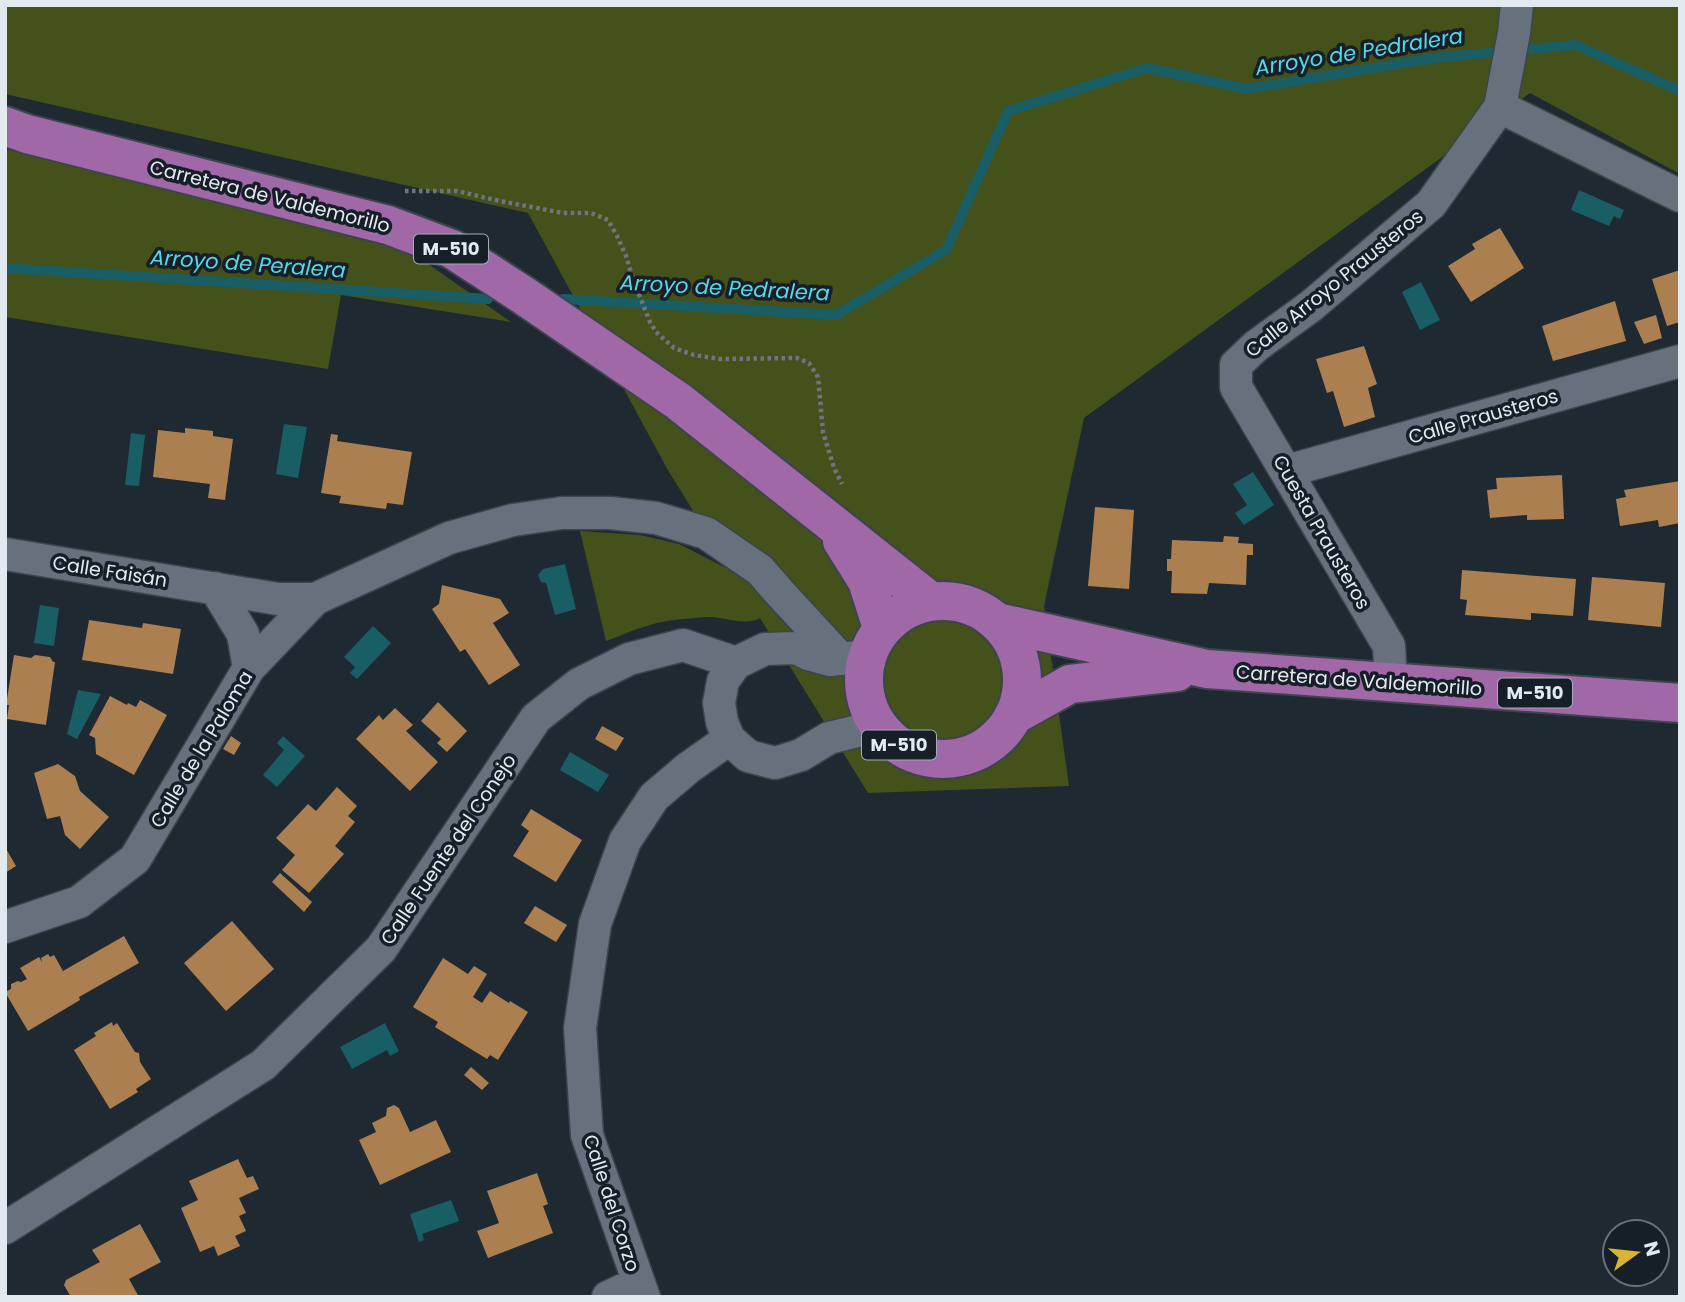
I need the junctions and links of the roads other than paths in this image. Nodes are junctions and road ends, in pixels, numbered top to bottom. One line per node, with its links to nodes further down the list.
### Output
1 (1515, 19): 2 (street)
2 (1500, 107): 4 (street); 6 (street, Calle Arroyo Prausteros)
3 (5, 127): 8 (main road, Carretera de Valdemorillo / M-510)
4 (1680, 195)
5 (1680, 361): 7 (street, Calle Prausteros)
6 (1236, 387): 7 (street, Cuesta Prausteros)
7 (1287, 471): 20 (street, Cuesta Prausteros)
8 (836, 504): 13 (main road, Carretera de Valdemorillo / M-510); 15 (main road, Carretera de Valdemorillo / M-510)
9 (5, 554): 10 (street, Calle Faisán)
10 (215, 588): 12 (street, Calle Faisán); 18 (street)
11 (780, 593): 12 (street, Calle de la Paloma); 15 (street, Calle de la Paloma); 16 (street)
12 (315, 599): 18 (street, Calle de la Paloma)
13 (930, 601): 14 (main road, M-510); 15 (main road, M-510)
14 (997, 622): 19 (main road, Carretera de Valdemorillo / M-510); 22 (main road, M-510)
15 (863, 648): 16 (street); 23 (main road, M-510)
16 (765, 649): 17 (street)
17 (736, 663): 24 (street); 26 (street, Calle Fuente del Conejo)
18 (249, 668): 25 (street, Calle de la Paloma)
19 (1206, 669): 20 (main road, Carretera de Valdemorillo / M-510); 22 (main road, Carretera de Valdemorillo / M-510)
20 (1391, 681): 21 (main road, Carretera de Valdemorillo / M-510)
21 (1680, 703)
22 (1013, 716): 23 (main road, M-510)
23 (878, 726): 24 (street)
24 (729, 739): 27 (street, Calle del Corzo)
25 (5, 927)
26 (5, 1228)
27 (641, 1290): 28 (street)
28 (607, 1297)

